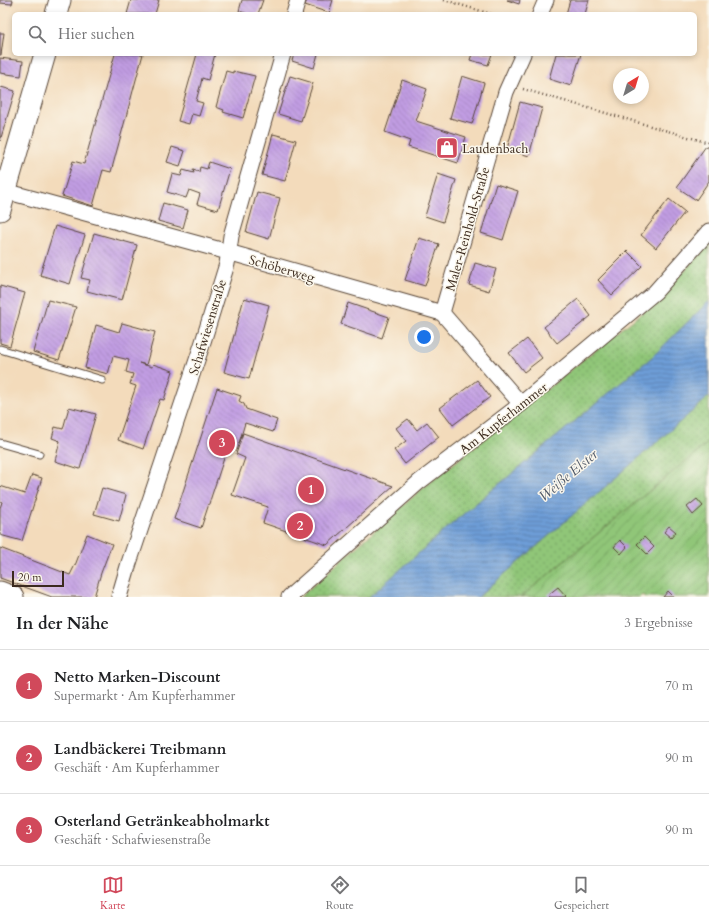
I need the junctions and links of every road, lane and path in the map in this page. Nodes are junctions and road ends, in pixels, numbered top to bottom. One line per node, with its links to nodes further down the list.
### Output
1 (60, 0): 5 (main road)
2 (298, 0): 6 (street)
3 (444, 0): 7 (path)
4 (546, 0): 8 (street)
5 (57, 12)
6 (295, 12)
7 (484, 12)
8 (541, 12)
9 (44, 56): 14 (main road)
10 (282, 56): 16 (street, Schafwiesenstraße)
11 (522, 56): 12 (street, Maler-Reinhold-Straße)
12 (509, 85): 13 (path); 17 (street, Maler-Reinhold-Straße)
13 (709, 143)
14 (2, 201): 16 (street, Schöberweg)
15 (709, 231): 20 (street, Am Kupferhammer)
16 (228, 252): 17 (street, Schöberweg); 23 (street, Schafwiesenstraße)
17 (442, 313): 20 (street)
18 (0, 350): 19 (lane)
19 (102, 380)
20 (521, 404): 24 (street, Am Kupferhammer)
21 (0, 443): 22 (lane)
22 (39, 454)
23 (119, 597)
24 (288, 597)

